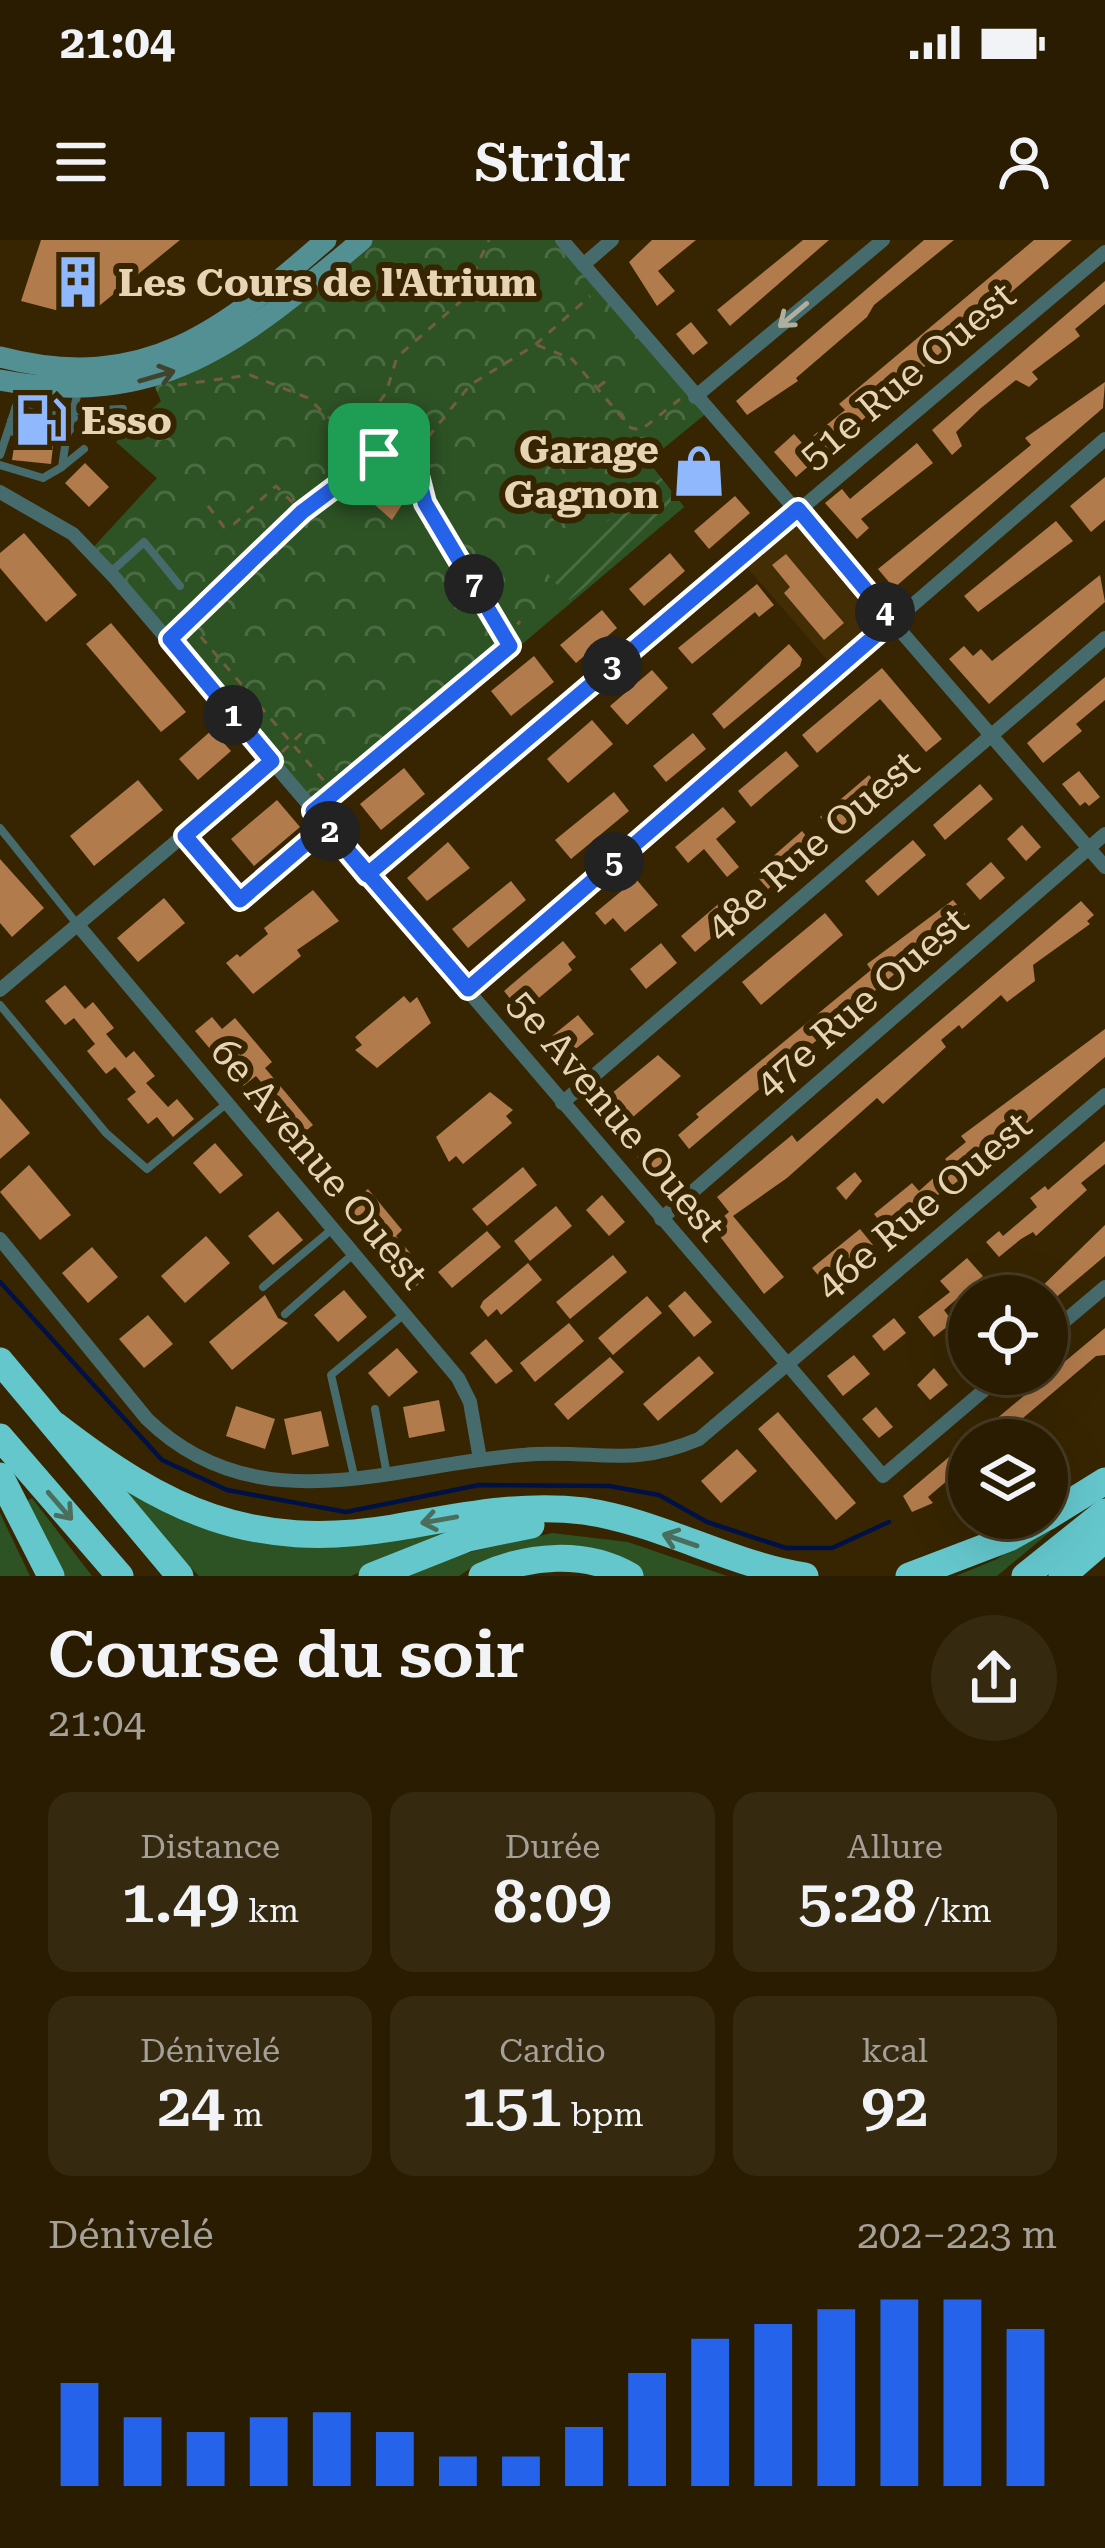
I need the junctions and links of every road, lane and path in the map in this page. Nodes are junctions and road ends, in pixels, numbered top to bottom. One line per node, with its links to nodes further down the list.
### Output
1 (326, 240): 13 (street)
2 (362, 240): 14 (street, one-way to 2)
3 (489, 240): 29 (path)
4 (562, 240): 8 (street)
5 (612, 240): 8 (street)
6 (883, 240): 20 (street, one-way to 20)
7 (1105, 252): 40 (street, 51e Rue Ouest)
8 (583, 265): 9 (street)
9 (601, 287): 10 (path); 20 (street)
10 (573, 311): 11 (path); 12 (path)
11 (578, 321)
12 (535, 345): 17 (path); 18 (path)
13 (0, 357)
14 (152, 380): 21 (street); 29 (path)
15 (607, 380): 18 (path)
16 (11, 382): 21 (street); 22 (lane)
17 (470, 385): 19 (path); 35 (path)
18 (596, 388): 20 (path)
19 (468, 394)
20 (692, 394): 40 (street)
21 (77, 405): 24 (lane); 28 (lane); 30 (lane)
22 (15, 410): 23 (lane); 26 (lane)
23 (32, 412)
24 (52, 415)
25 (30, 424): 26 (lane)
26 (9, 426): 30 (lane); 33 (lane)
27 (51, 427): 30 (lane)
28 (104, 429)
29 (358, 430): 34 (path)
30 (68, 435): 37 (lane)
31 (1105, 439): 45 (street)
32 (84, 449): 37 (lane)
33 (0, 454)
34 (379, 454): 35 (path); 41 (path)
35 (413, 456): 49 (path)
36 (0, 465): 37 (lane)
37 (62, 467)
38 (0, 493): 42 (street, 5e Avenue Ouest)
39 (208, 506): 41 (path)
40 (798, 509): 45 (street); 62 (street, 51e Rue Ouest)
41 (302, 512): 46 (path)
42 (110, 573): 43 (lane); 48 (street, 5e Avenue Ouest)
43 (180, 586)
44 (520, 621): 49 (path)
45 (892, 621): 51 (street); 64 (street)
46 (188, 622): 48 (path); 52 (path)
47 (1105, 638): 51 (street, 48e Rue Ouest)
48 (170, 639): 53 (street, 5e Avenue Ouest)
49 (506, 640): 54 (path)
50 (305, 730): 52 (path)
51 (993, 734): 60 (street); 69 (street, 48e Rue Ouest)
52 (291, 744): 53 (path); 54 (path)
53 (272, 761): 55 (street, 5e Avenue Ouest); 59 (street)
54 (341, 786): 55 (path)
55 (313, 811): 56 (street, 5e Avenue Ouest)
56 (326, 826): 59 (lane); 62 (street, 5e Avenue Ouest)
57 (0, 828): 63 (lane)
58 (1105, 834): 60 (street, 47e Rue Ouest)
59 (185, 836): 63 (street)
60 (1090, 847): 61 (street); 70 (street, 47e Rue Ouest)
61 (1105, 867)
62 (367, 875): 64 (street, 5e Avenue Ouest)
63 (77, 924): 65 (street); 68 (street, 6e Avenue Ouest)
64 (468, 989): 69 (street, 5e Avenue Ouest)
65 (0, 990)
66 (0, 1005): 68 (lane)
67 (1105, 1095): 80 (street, 46e Rue Ouest)
68 (227, 1103): 71 (street, 6e Avenue Ouest)
69 (562, 1103): 70 (street, 5e Avenue Ouest)
70 (661, 1219): 80 (street, 5e Avenue Ouest)
71 (332, 1229): 73 (street, 6e Avenue Ouest); 74 (lane)
72 (0, 1239): 88 (street, 46e Rue Ouest)
73 (353, 1254): 76 (lane); 77 (street, 6e Avenue Ouest)
74 (263, 1287)
75 (1105, 1287): 78 (street)
76 (285, 1314)
77 (404, 1314): 85 (street, 6e Avenue Ouest); 88 (lane)
78 (1068, 1318)
79 (0, 1361): 83 (highway)
80 (784, 1365): 81 (street, 5e Avenue Ouest); 85 (street, 46e Rue Ouest)
81 (978, 1395)
82 (375, 1408): 86 (lane)
83 (56, 1425): 92 (highway, one-way to 83); 97 (highway)
84 (0, 1437): 96 (highway, one-way to 96)
85 (480, 1459): 86 (street, 46e Rue Ouest)
86 (387, 1474): 88 (street, 46e Rue Ouest)
87 (0, 1476): 95 (highway)
88 (355, 1480)
89 (1105, 1481): 90 (highway)
90 (1068, 1504)
91 (1105, 1512): 103 (highway)
92 (637, 1525): 98 (highway); 101 (highway, one-way to 92)
93 (1006, 1539): 102 (highway)
94 (1105, 1539): 104 (highway)
95 (50, 1576)
96 (120, 1576)
97 (180, 1576)
98 (372, 1576)
99 (482, 1576): 100 (highway)
100 (630, 1576)
101 (805, 1576)
102 (909, 1576)
103 (1025, 1576)
104 (1062, 1576)

